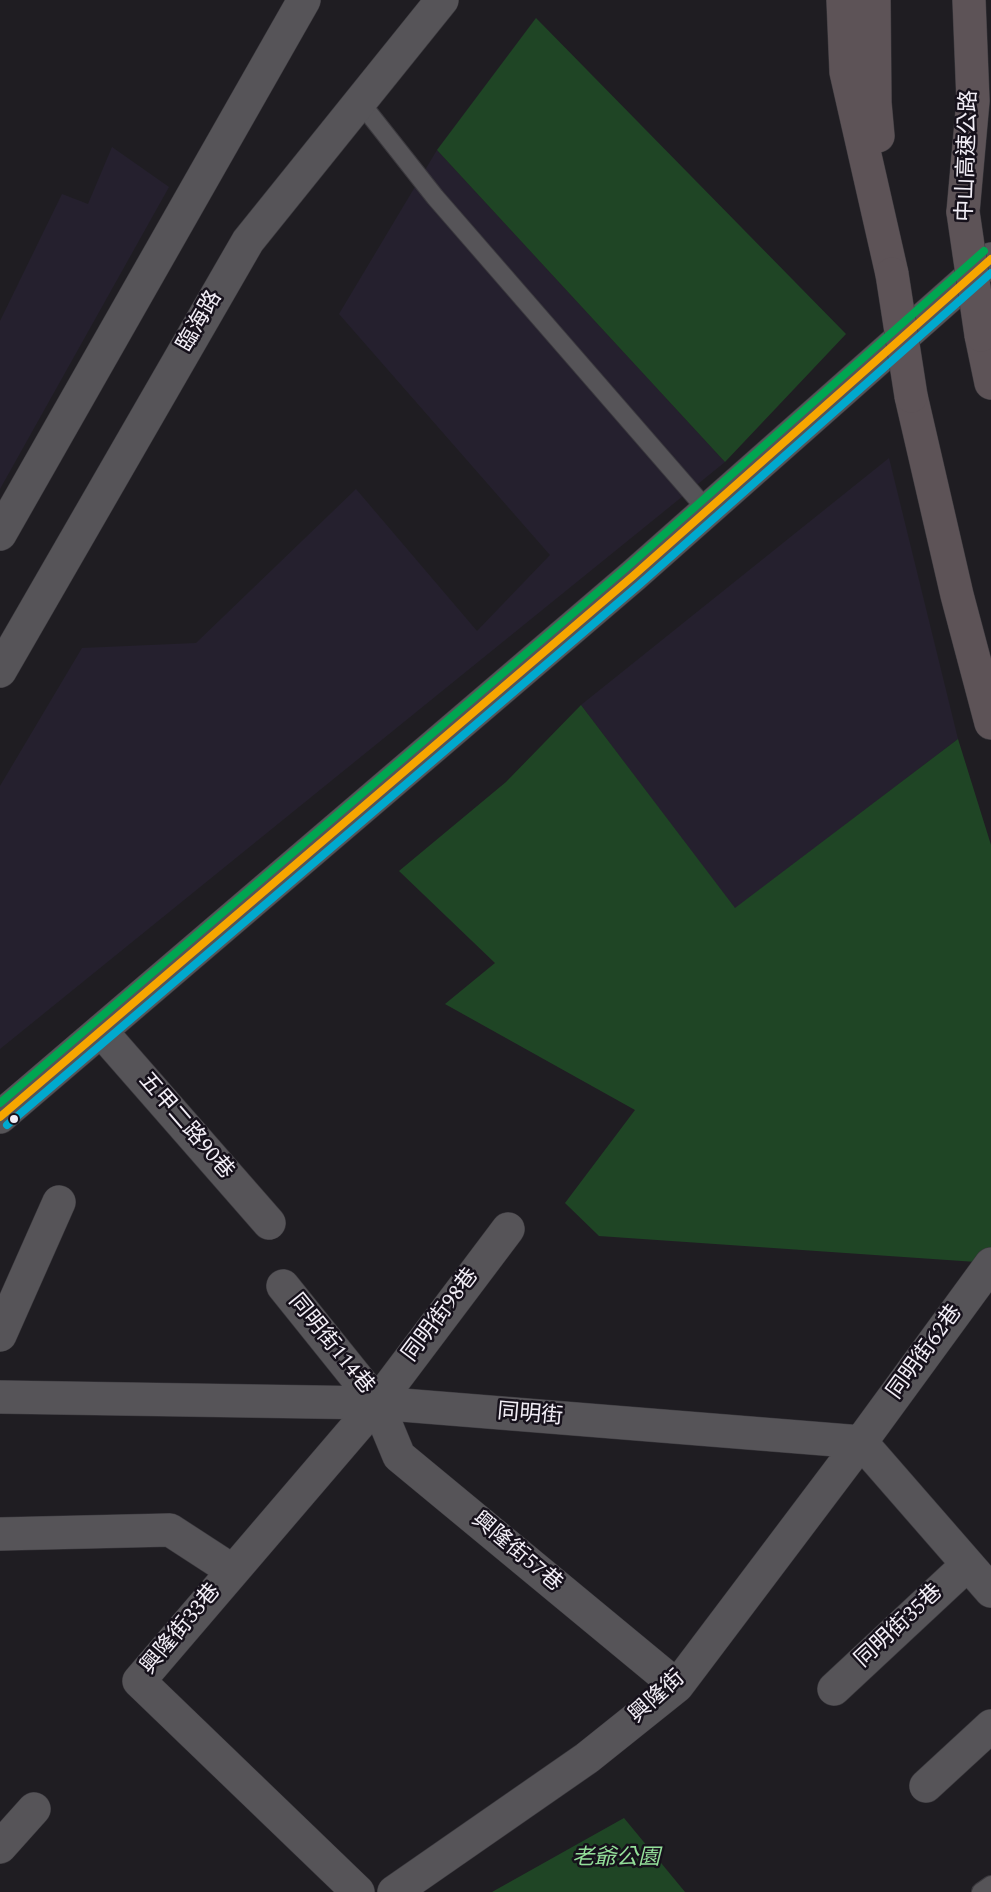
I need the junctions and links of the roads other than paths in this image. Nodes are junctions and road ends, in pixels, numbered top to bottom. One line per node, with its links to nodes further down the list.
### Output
1 (304, 0): 11 (street)
2 (442, 0): 6 (street, 臨海路)
3 (843, 0): 8 (highway)
4 (874, 0): 8 (highway)
5 (969, 0): 9 (highway, 中山高速公路, bridge)
6 (360, 102): 10 (lane); 12 (street, 臨海路)
7 (991, 259): 10 (street)
8 (892, 274): 13 (highway, bridge)
9 (991, 382)
10 (707, 510): 14 (street)
11 (0, 534)
12 (0, 671)
13 (991, 723)
14 (101, 1030): 15 (street); 17 (street, 五甲二路90巷)
15 (0, 1117)
16 (58, 1202): 21 (street)
17 (269, 1222)
18 (508, 1229): 23 (street, 同明街98巷)
19 (991, 1264): 24 (street, 同明街62巷)
20 (283, 1286): 23 (street, 同明街114巷)
21 (0, 1335)
22 (0, 1396): 23 (street, 同明街)
23 (377, 1403): 24 (street, 同明街); 27 (street, 興隆街33巷); 29 (street, 興隆街57巷)
24 (861, 1442): 26 (street); 29 (street, 興隆街)
25 (0, 1534): 27 (street)
26 (967, 1565): 28 (street); 30 (street, 同明街35巷)
27 (233, 1571): 36 (street, 興隆街33巷)
28 (991, 1591)
29 (677, 1686): 37 (street, 興隆街)
30 (834, 1689)
31 (991, 1726): 32 (street)
32 (926, 1786)
33 (34, 1809): 34 (street)
34 (0, 1846)
35 (991, 1884): 38 (lane)
36 (358, 1892)
37 (394, 1892)
38 (981, 1892)

